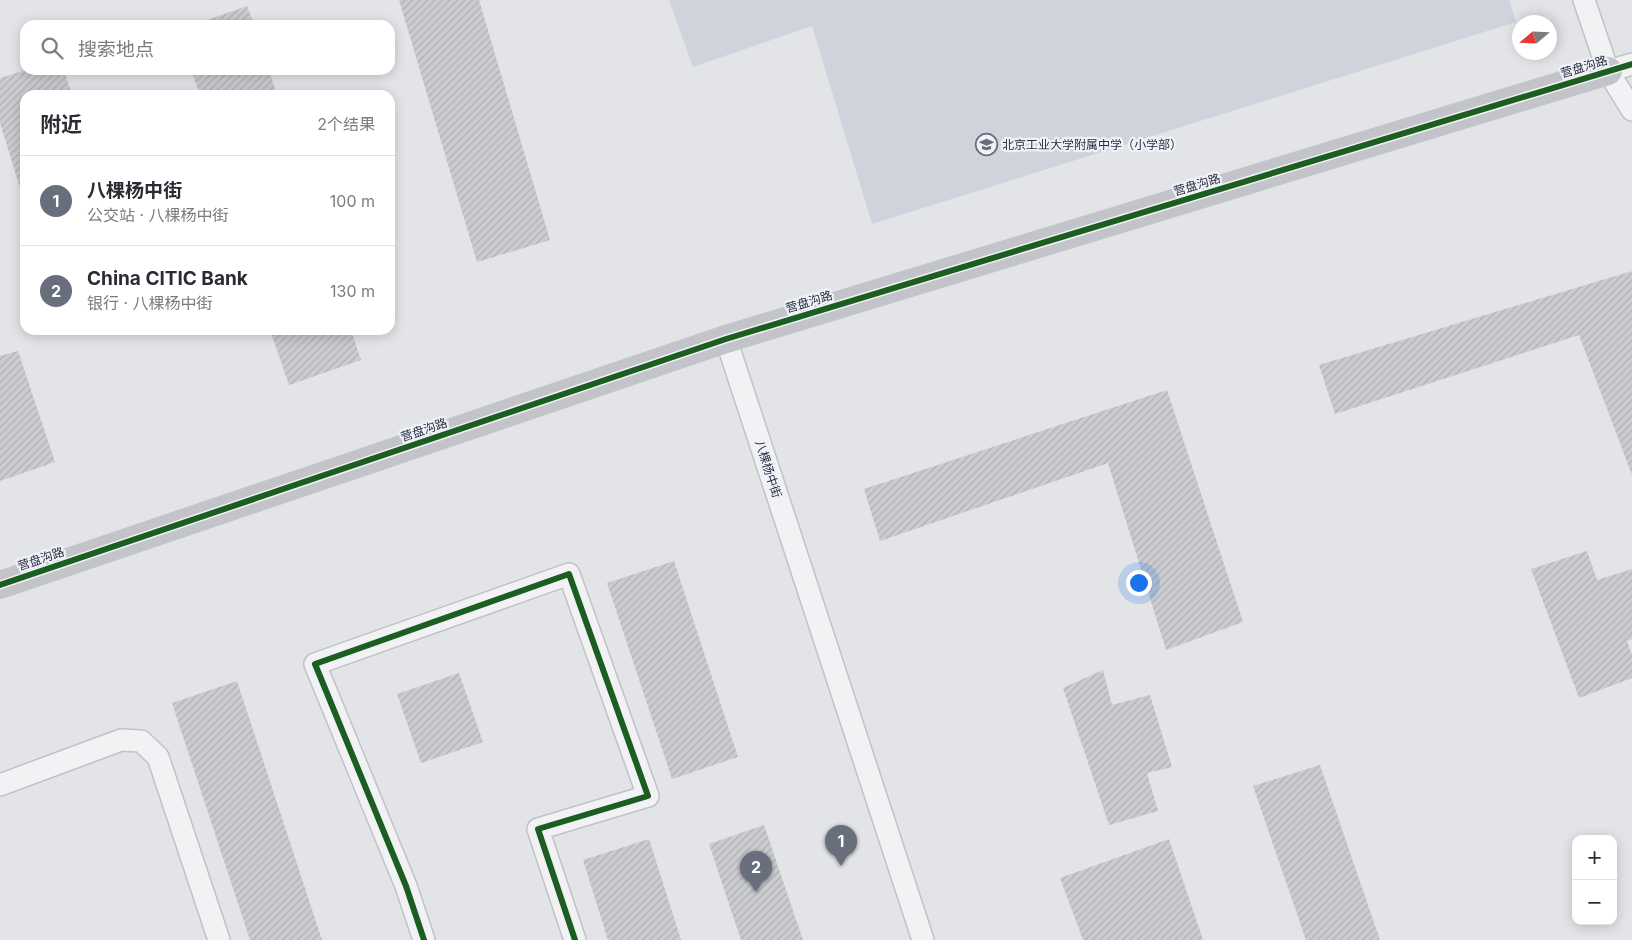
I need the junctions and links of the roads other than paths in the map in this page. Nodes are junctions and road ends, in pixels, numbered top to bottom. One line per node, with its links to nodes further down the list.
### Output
1 (1584, 0): 2 (street)
2 (1620, 68): 3 (street); 4 (street, 营盘沟路)
3 (1632, 110)
4 (726, 339): 5 (street, 营盘沟路); 10 (street, 八棵杨中街)
5 (0, 585)
6 (0, 785): 7 (street)
7 (219, 940)
8 (423, 940): 9 (street)
9 (575, 940)
10 (923, 940)

